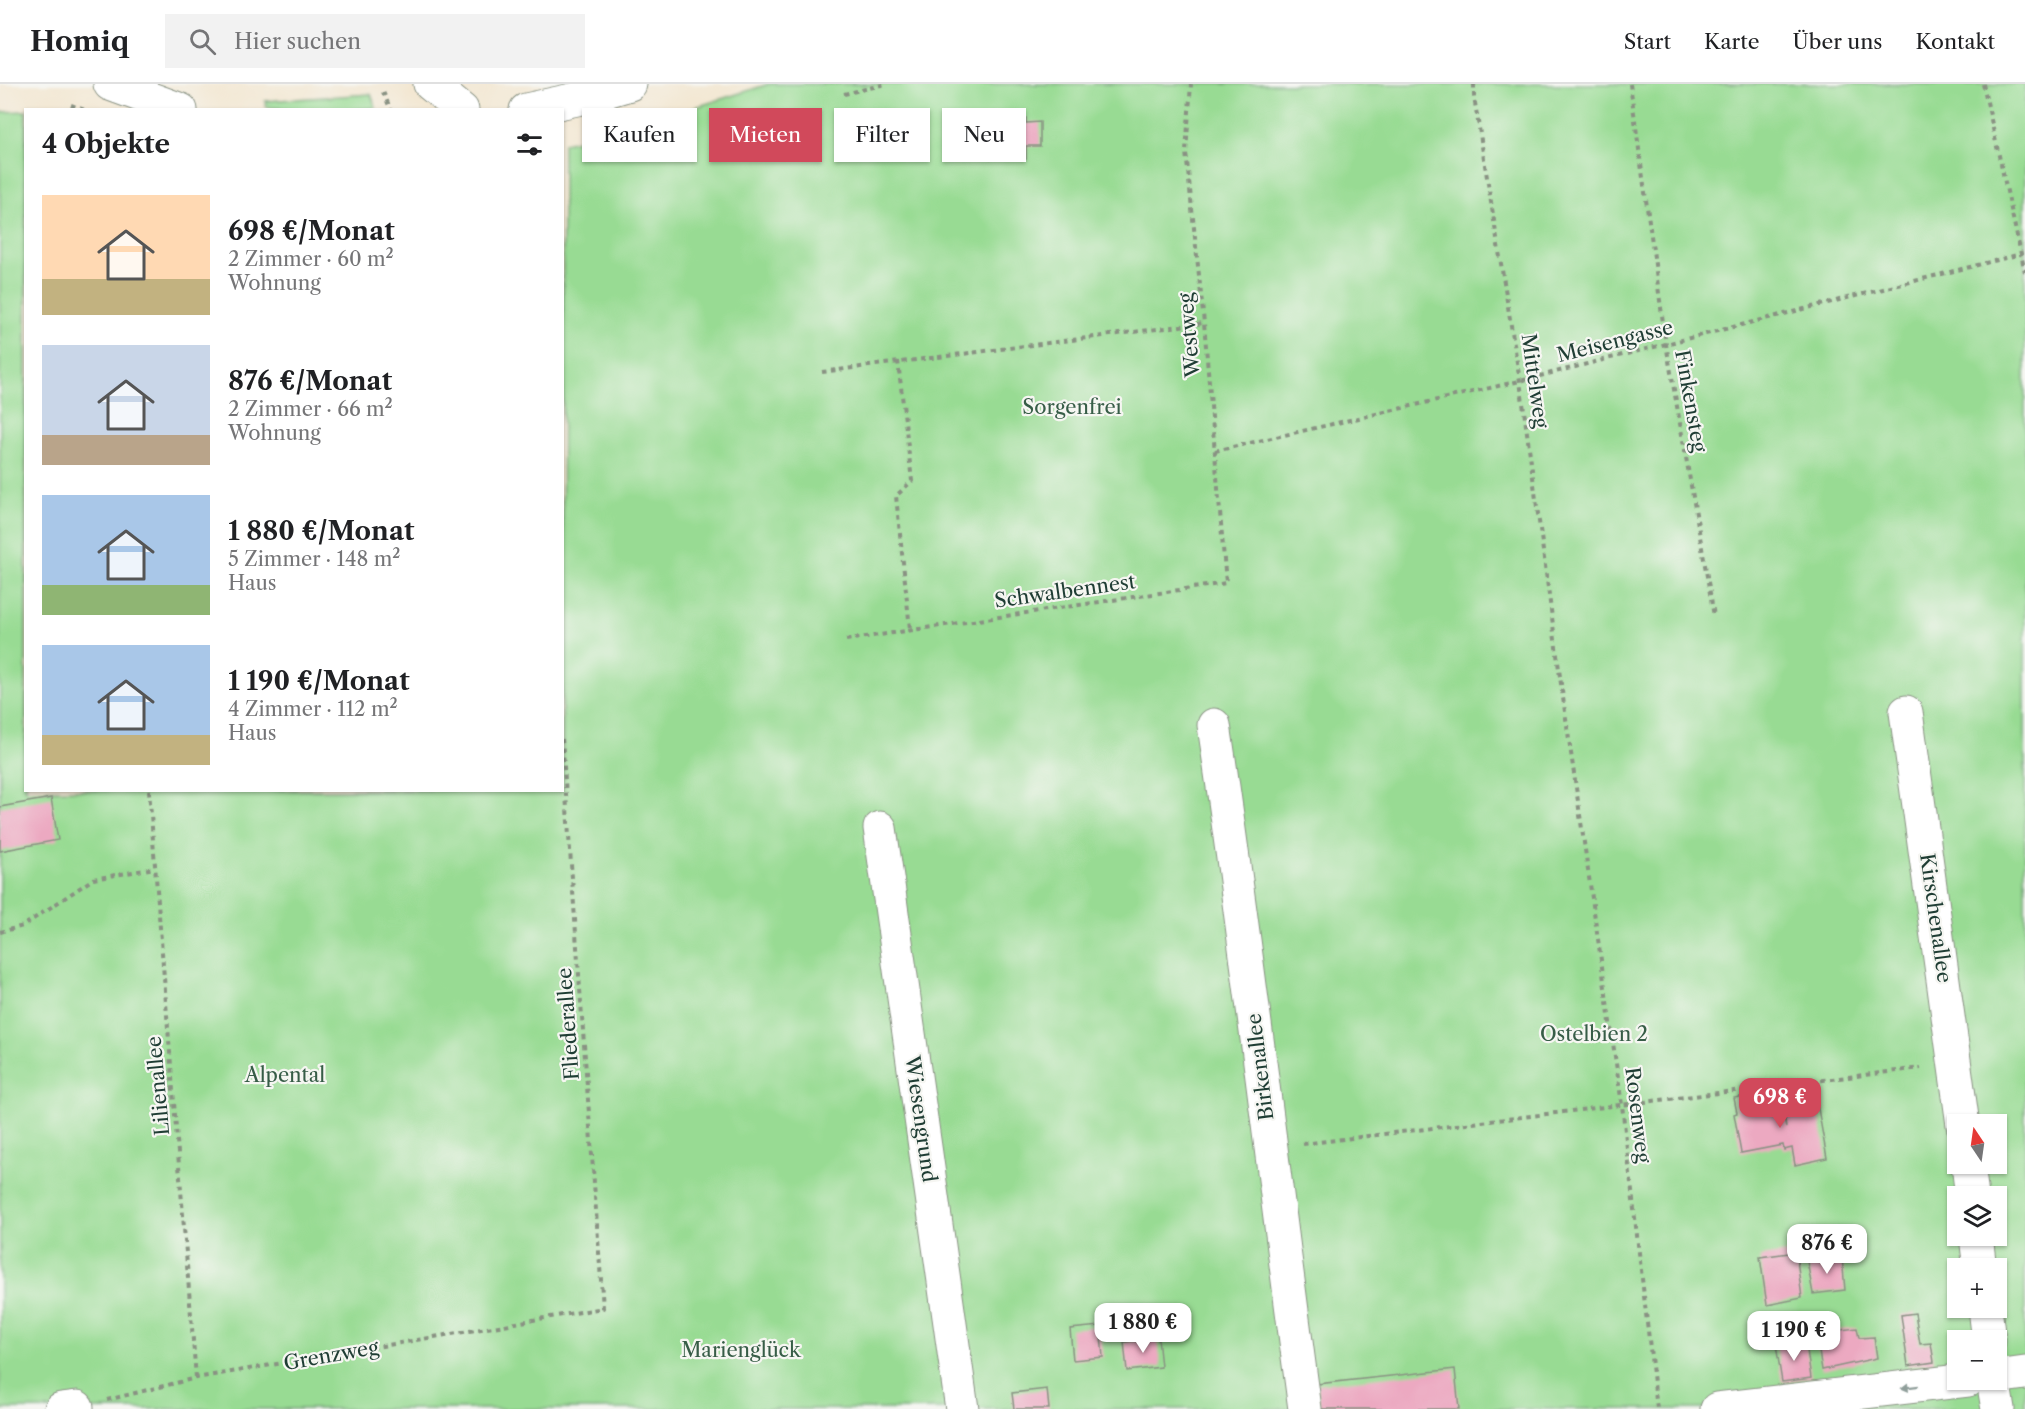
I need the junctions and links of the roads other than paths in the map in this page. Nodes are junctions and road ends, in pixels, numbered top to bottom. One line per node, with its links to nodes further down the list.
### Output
1 (110, 84): 4 (main road)
2 (430, 84): 5 (main road)
3 (630, 84): 6 (main road)
4 (176, 108)
5 (460, 108)
6 (535, 108)
7 (1906, 712): 10 (main road, Kirschenallee)
8 (1214, 725): 16 (main road, Birkenallee)
9 (880, 828): 15 (main road, Wiesengrund)
10 (1962, 1114)
11 (2025, 1373): 12 (main road)
12 (2007, 1376)
13 (1947, 1382): 17 (main road, one-way to 17)
14 (1996, 1390): 18 (main road)
15 (962, 1409)
16 (1305, 1409)
17 (1718, 1409)
18 (1998, 1409)

